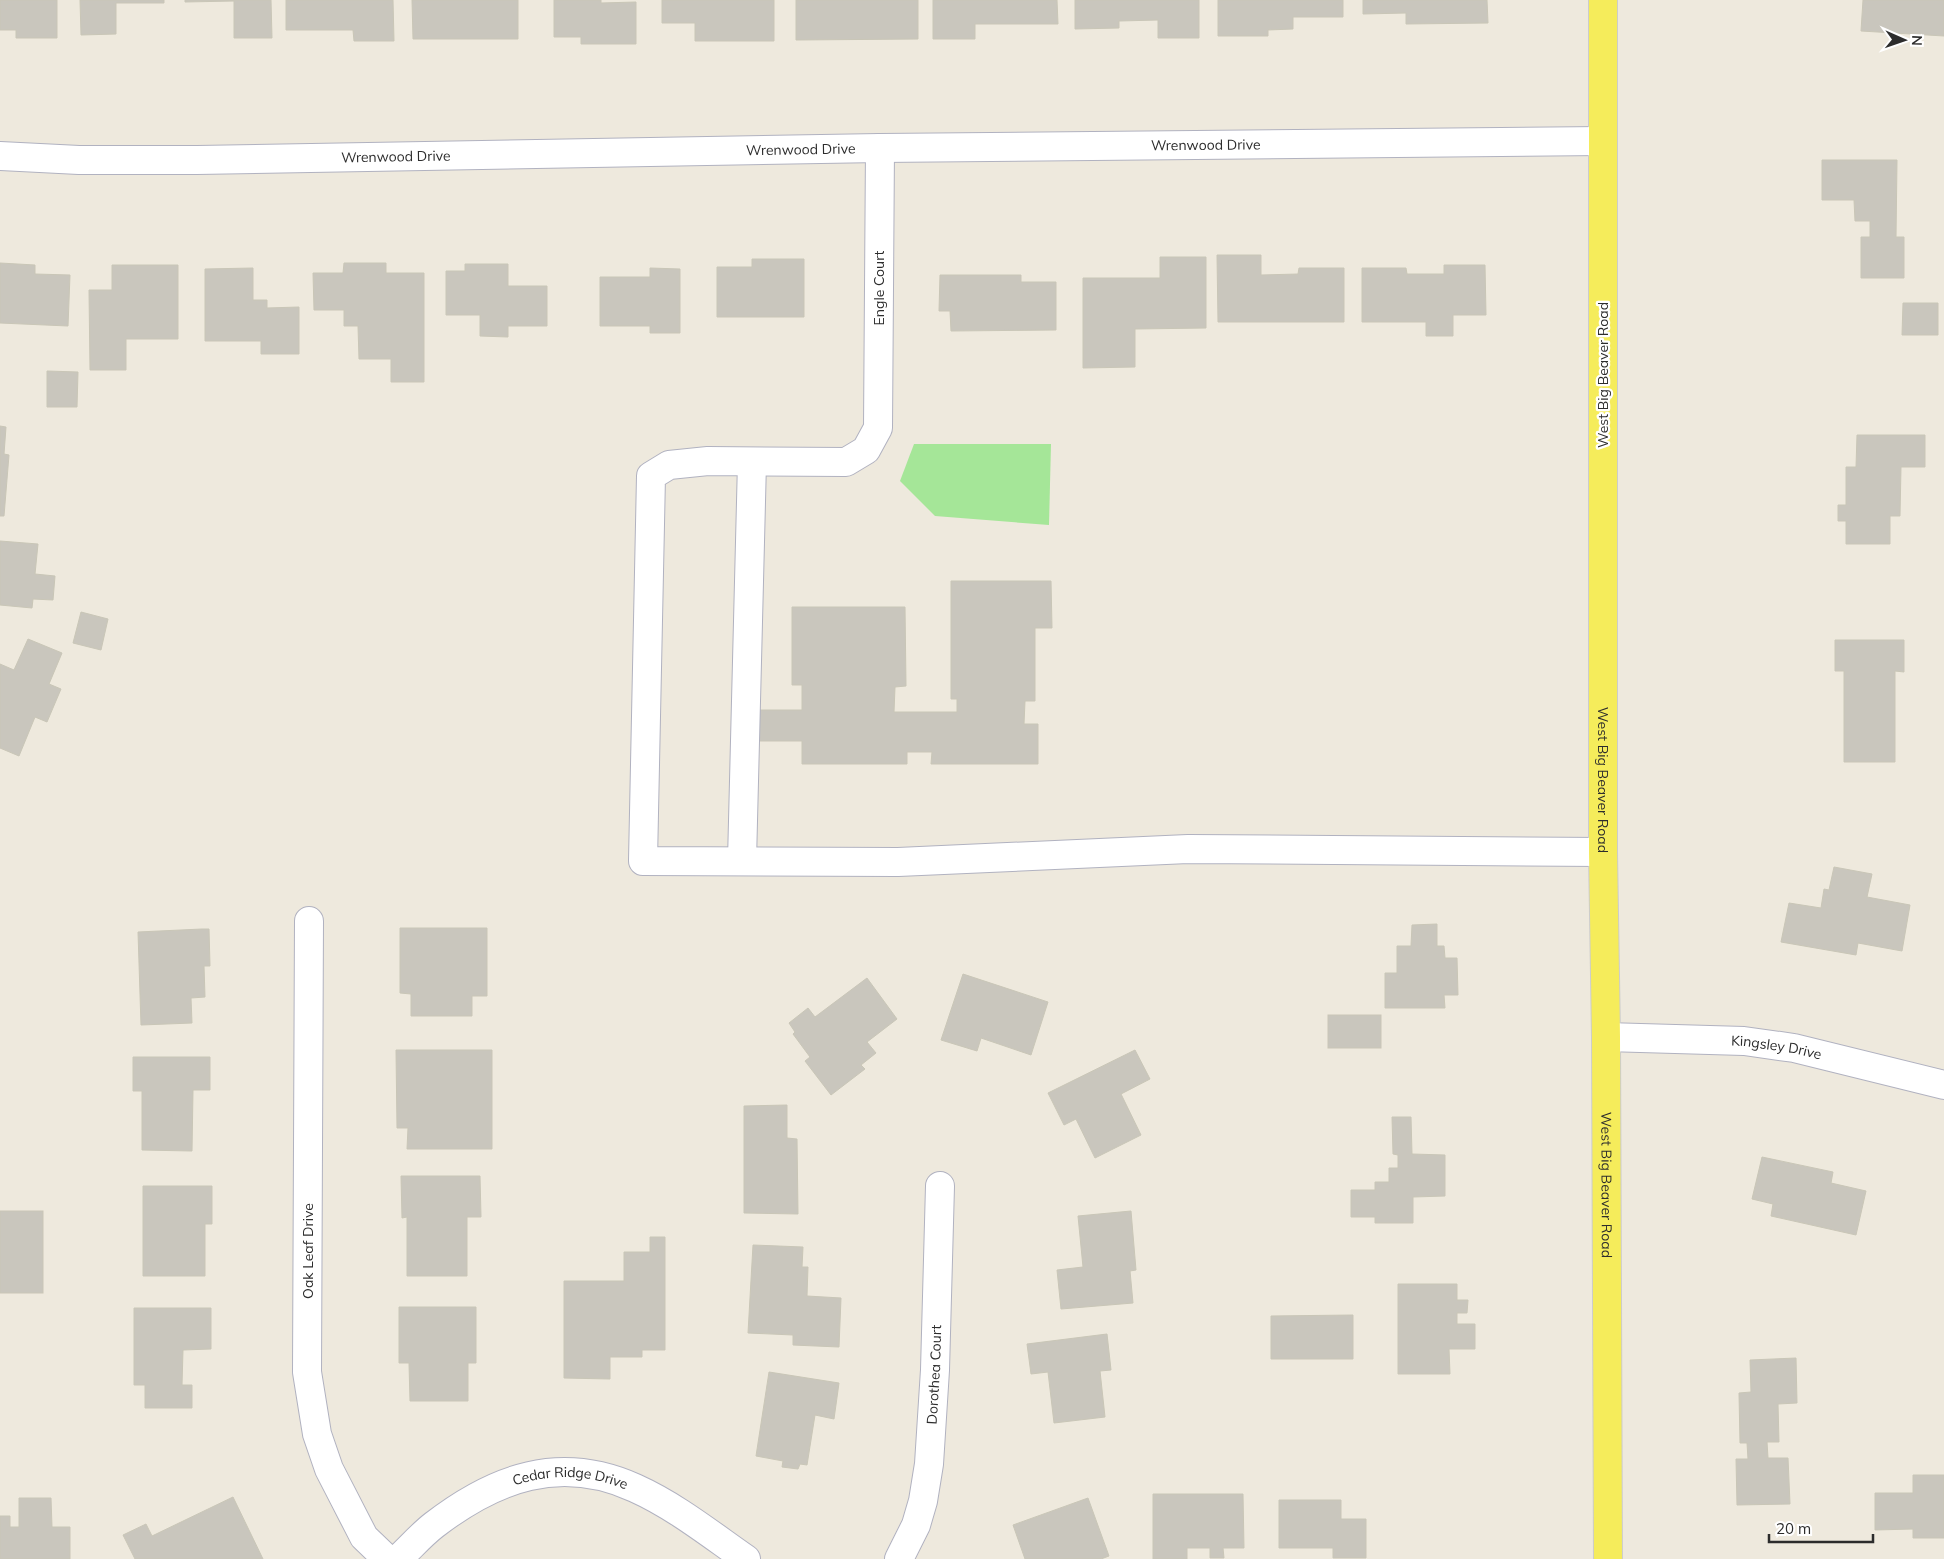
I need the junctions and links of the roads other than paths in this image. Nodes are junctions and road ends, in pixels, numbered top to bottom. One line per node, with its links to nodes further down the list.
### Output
1 (1603, 0): 2 (main road, West Big Beaver Road)
2 (1603, 141): 3 (street, Wrenwood Drive); 6 (main road, West Big Beaver Road)
3 (880, 148): 4 (street, Wrenwood Drive); 5 (street, Engle Court)
4 (0, 156)
5 (752, 462): 7 (street); 7 (street)
6 (1602, 852): 7 (street); 9 (main road, West Big Beaver Road)
7 (742, 861)
8 (309, 921): 12 (street, Oak Leaf Drive)
9 (1606, 1037): 10 (street, Kingsley Drive); 16 (main road, West Big Beaver Road)
10 (1944, 1085)
11 (940, 1186): 15 (street, Dorothea Court)
12 (386, 1559)
13 (398, 1559): 14 (street, Cedar Ridge Drive)
14 (746, 1559)
15 (899, 1559)
16 (1608, 1559)

